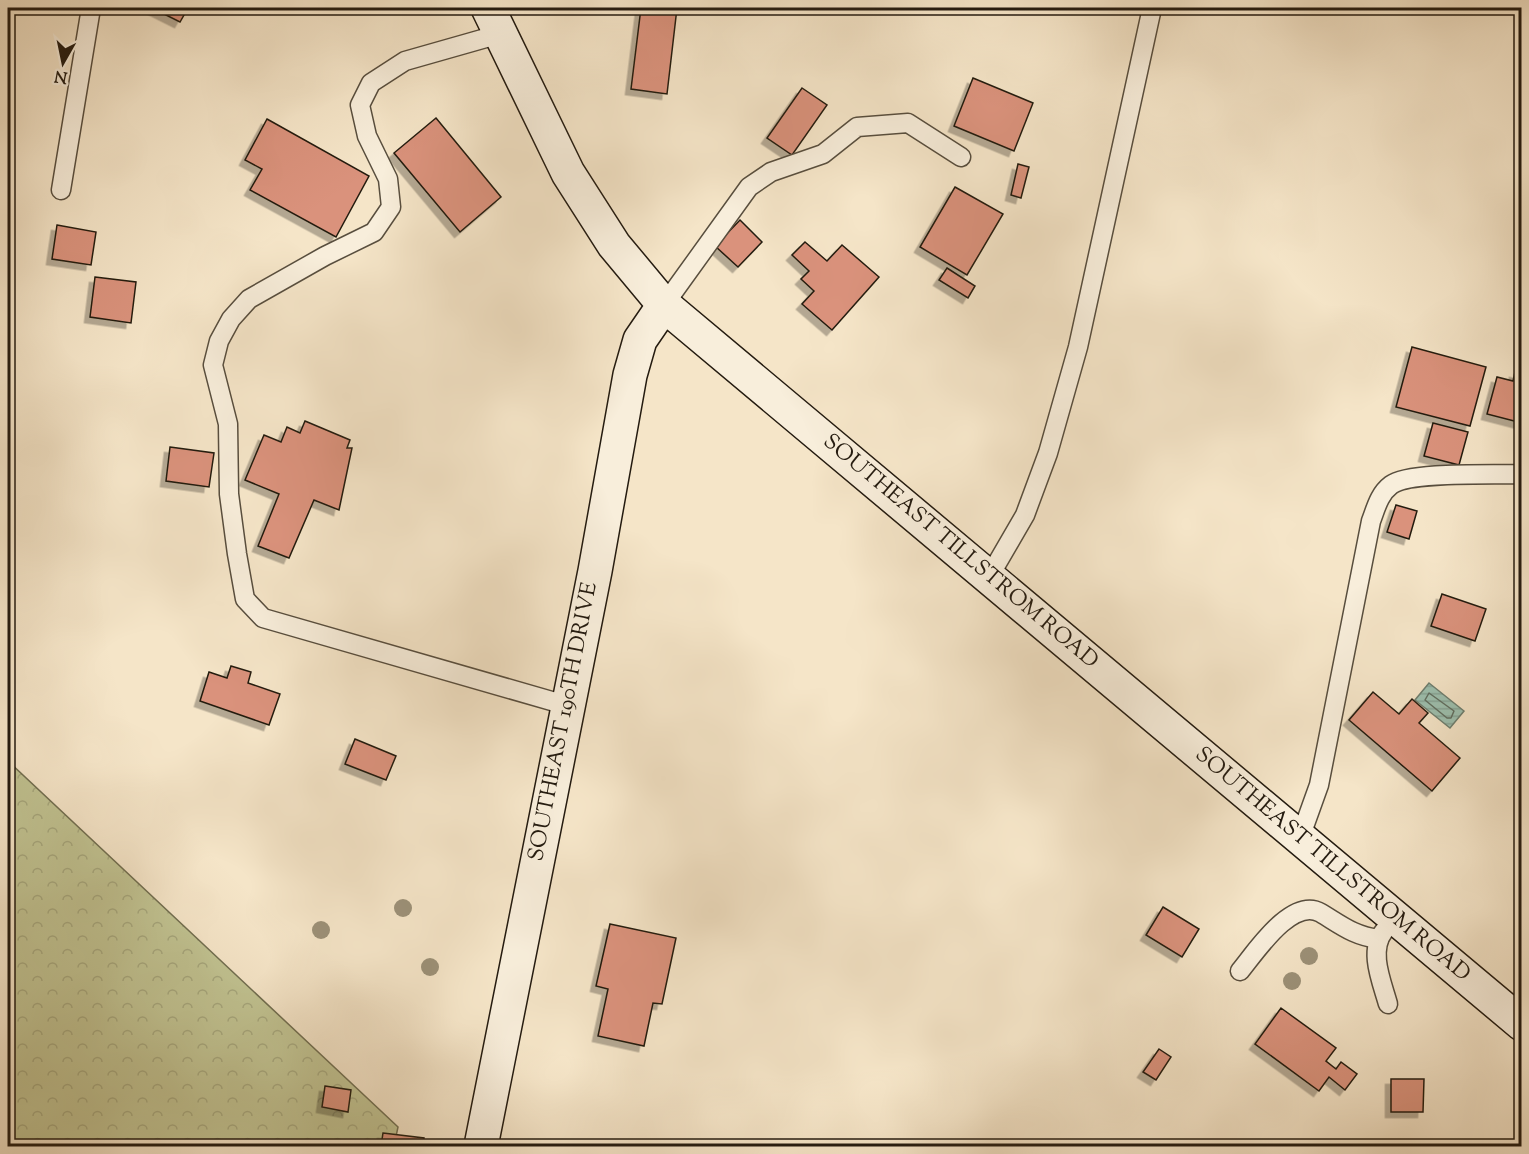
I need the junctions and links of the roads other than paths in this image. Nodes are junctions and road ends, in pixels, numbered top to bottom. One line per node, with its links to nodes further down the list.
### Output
1 (91, 8): 5 (lane)
2 (1152, 8): 8 (lane)
3 (494, 21): 6 (main road, SOUTHEAST TILLSTROM ROAD); 9 (lane)
4 (961, 157): 6 (lane)
5 (61, 190)
6 (664, 305): 8 (main road, SOUTHEAST TILLSTROM ROAD); 9 (main road, SOUTHEAST 190TH DRIVE)
7 (1521, 474): 10 (lane)
8 (989, 577): 10 (main road, SOUTHEAST TILLSTROM ROAD)
9 (569, 706): 15 (main road, SOUTHEAST 190TH DRIVE)
10 (1300, 838): 11 (main road, SOUTHEAST TILLSTROM ROAD)
11 (1387, 928): 12 (lane); 13 (lane); 14 (main road, SOUTHEAST TILLSTROM ROAD)
12 (1240, 971)
13 (1388, 1004)
14 (1521, 1024)
15 (481, 1146)

